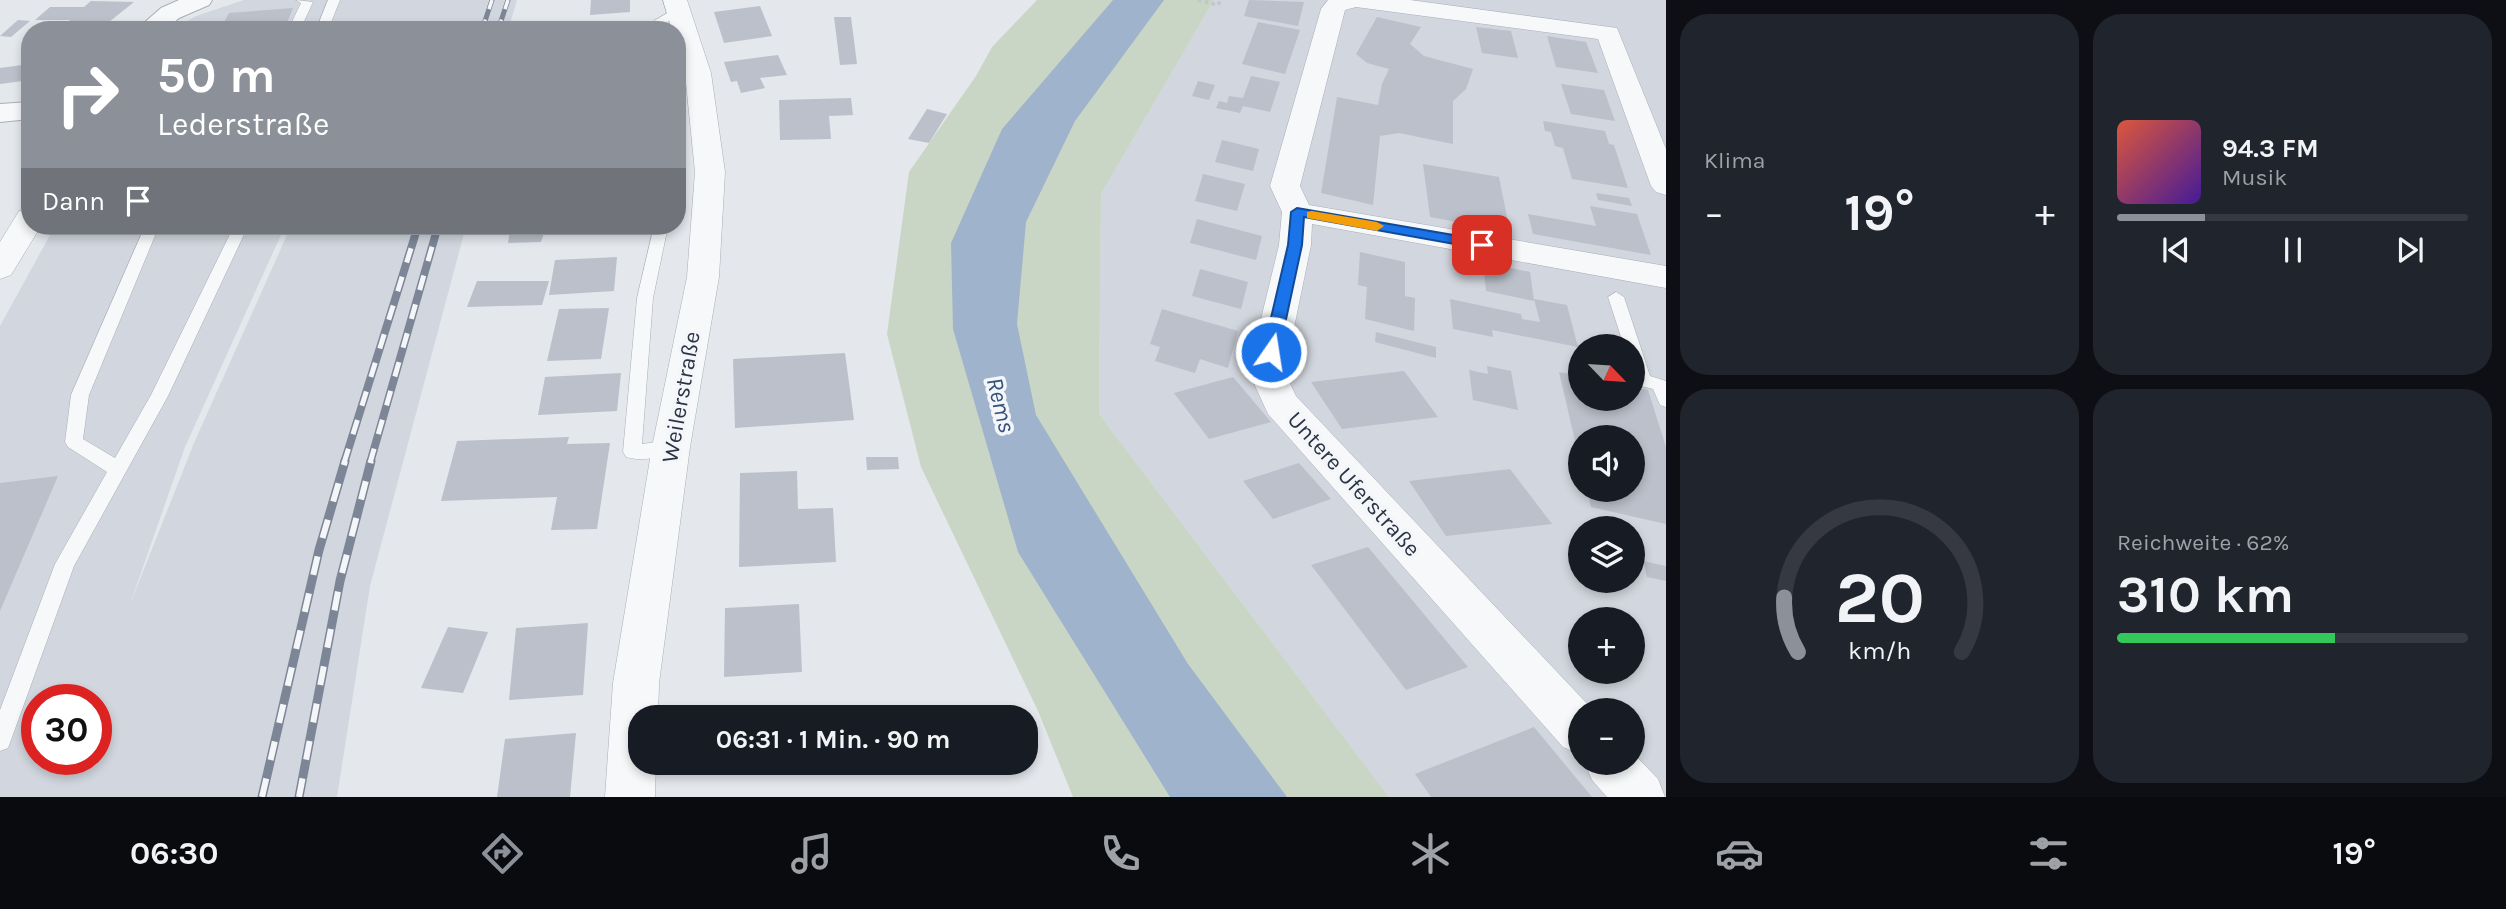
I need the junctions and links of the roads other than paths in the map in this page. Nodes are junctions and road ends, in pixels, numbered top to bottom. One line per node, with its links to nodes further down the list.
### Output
1 (199, 0): 5 (street)
2 (302, 0): 6 (lane)
3 (334, 0): 7 (lane)
4 (1356, 0): 11 (street); 12 (street, Untere Uferstraße)
5 (160, 21)
6 (298, 21)
7 (326, 21)
8 (686, 47): 23 (street, Weilerstraße)
9 (21, 111): 10 (street)
10 (0, 113)
11 (1666, 186)
12 (1297, 212): 18 (street); 25 (street, Untere Uferstraße)
13 (21, 233): 17 (street)
14 (148, 235): 24 (lane)
15 (237, 235): 24 (lane)
16 (660, 235): 23 (lane)
17 (0, 268)
18 (1666, 277)
19 (1616, 297): 20 (lane)
20 (1628, 334)
21 (1645, 381): 22 (lane)
22 (1666, 400)
23 (671, 447): 28 (street, Weilerstraße)
24 (118, 469): 26 (lane)
25 (1568, 719)
26 (0, 740)
27 (1620, 775): 29 (street)
28 (630, 797)
29 (1640, 797)

